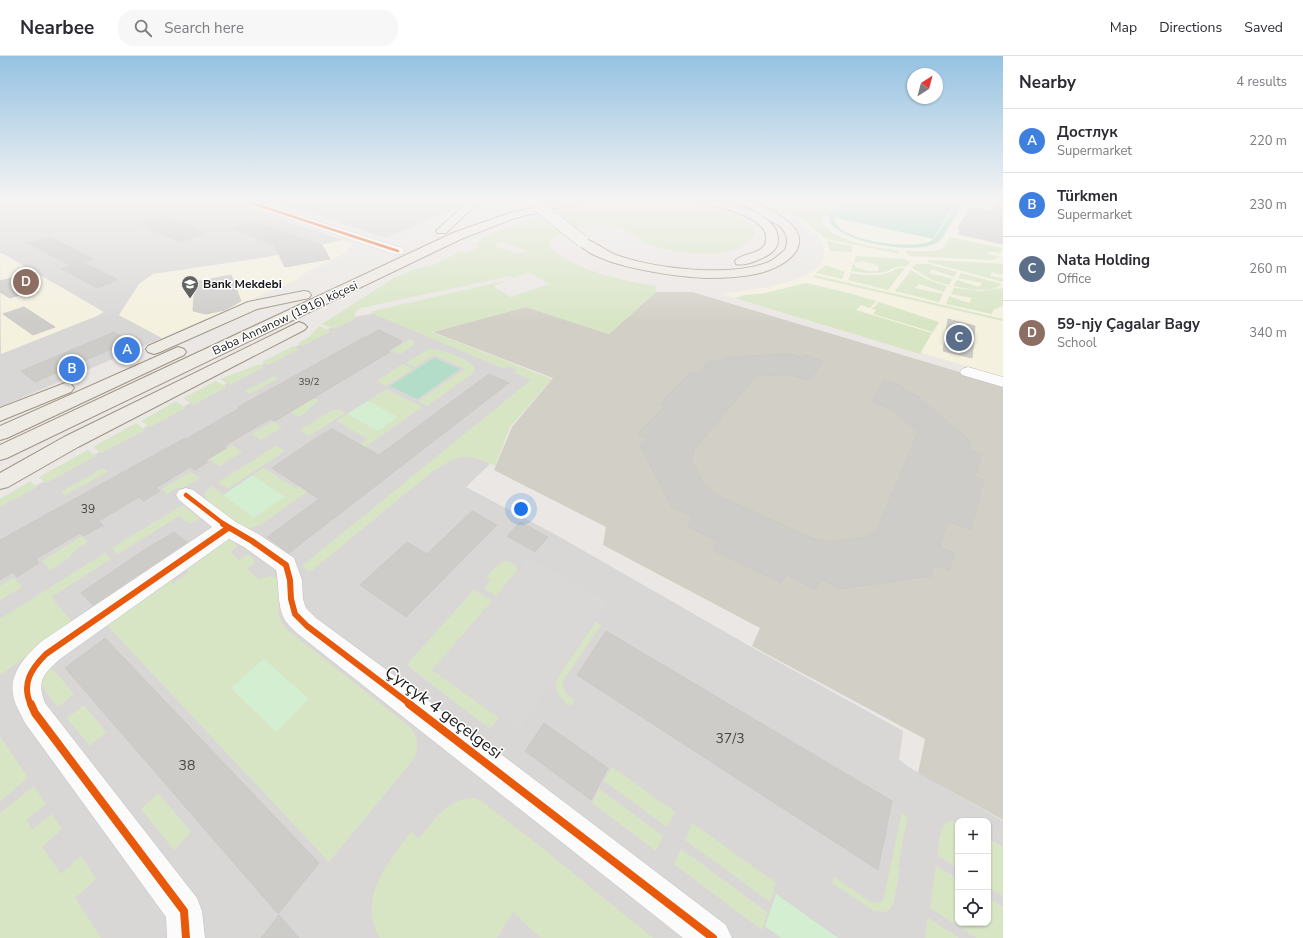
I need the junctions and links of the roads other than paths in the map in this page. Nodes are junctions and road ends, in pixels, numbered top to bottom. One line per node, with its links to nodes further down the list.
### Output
1 (367, 241): 8 (street)
2 (426, 241): 8 (main road, Baba Annanow (1916) köçesi)
3 (442, 241): 8 (main road, Baba Annanow (1916) köçesi)
4 (581, 241): 7 (main road, bridge)
5 (603, 241): 6 (main road)
6 (772, 241)
7 (794, 241)
8 (406, 254): 9 (main road, Baba Annanow (1916) köçesi); 14 (main road, Baba Annanow (1916) köçesi); 15 (main road)
9 (304, 295): 12 (main road); 13 (main road, Baba Annanow (1916) köçesi)
10 (968, 372): 11 (street)
11 (1003, 382)
12 (0, 415)
13 (0, 434)
14 (0, 454)
15 (0, 482)
16 (186, 495): 17 (street, Çyrçyk 4 geçelgesi)
17 (228, 528): 18 (street); 19 (street, Çyrçyk 4 geçelgesi)
18 (186, 938)
19 (713, 938)

